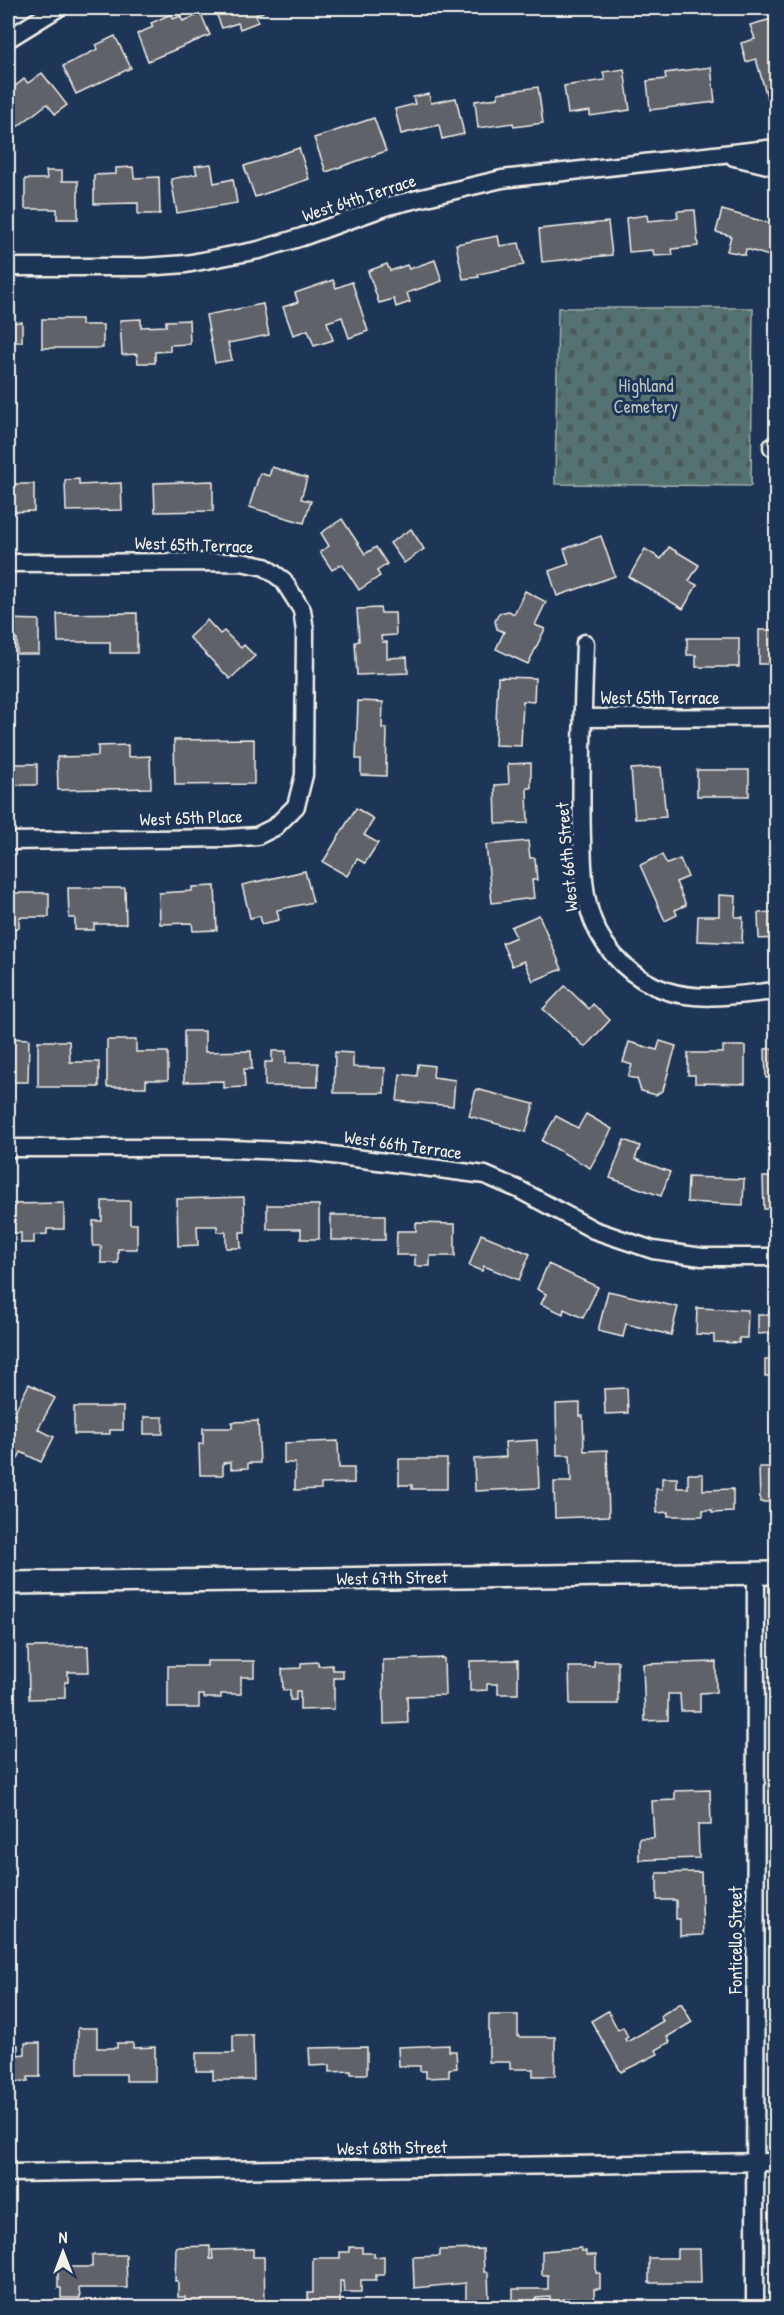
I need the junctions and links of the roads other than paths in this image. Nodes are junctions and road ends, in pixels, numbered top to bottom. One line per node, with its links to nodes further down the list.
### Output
1 (58, 8): 2 (street)
2 (8, 39)
3 (777, 148): 4 (street, West 64th Terrace)
4 (722, 153): 5 (street, West 64th Terrace); 6 (street, West 64th Terrace)
5 (777, 167)
6 (8, 267)
7 (8, 563): 9 (street, West 65th Terrace)
8 (585, 643): 11 (street, West 65th Terrace)
9 (305, 702): 12 (street, West 65th Place)
10 (777, 717): 11 (street, West 65th Terrace)
11 (583, 718): 13 (street, West 66th Street)
12 (8, 841)
13 (777, 991)
14 (8, 1148): 15 (street, West 66th Terrace)
15 (777, 1257)
16 (766, 1573): 17 (street, West 67th Street); 19 (street, Fonticello Street)
17 (8, 1583)
18 (777, 2162): 19 (street, West 68th Street)
19 (756, 2163): 20 (street, West 68th Street); 21 (street, Fonticello Street)
20 (8, 2173)
21 (755, 2307)

